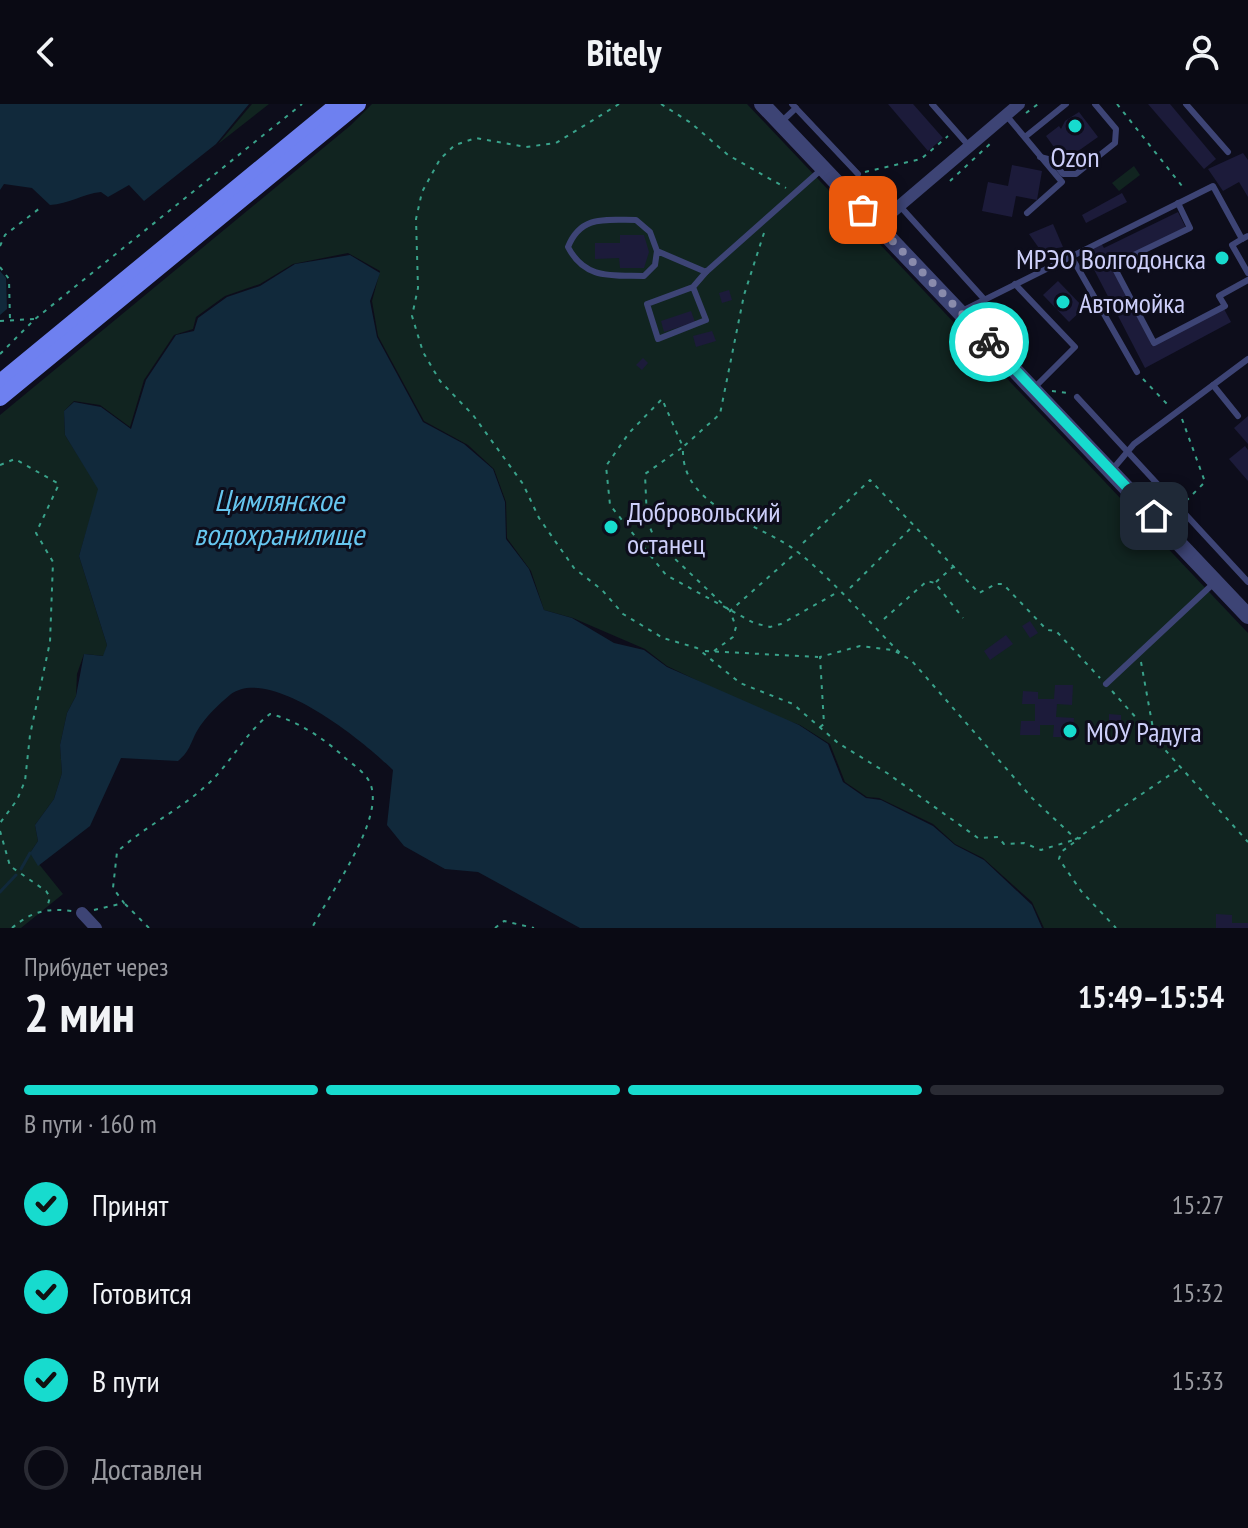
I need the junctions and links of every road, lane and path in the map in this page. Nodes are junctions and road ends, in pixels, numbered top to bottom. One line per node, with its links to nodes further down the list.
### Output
1 (293, 104): 16 (path)
2 (302, 104): 16 (path)
3 (338, 104): 54 (main road)
4 (358, 104): 58 (main road)
5 (619, 104): 80 (path)
6 (661, 104): 29 (path)
7 (762, 104): 18 (street)
8 (932, 104): 19 (lane)
9 (1019, 104): 17 (street)
10 (1038, 104): 17 (path)
11 (1066, 104): 20 (lane)
12 (1095, 104): 24 (lane)
13 (1117, 104): 28 (path)
14 (1186, 104): 23 (lane)
15 (794, 106): 18 (lane); 26 (lane)
16 (295, 109): 48 (path)
17 (1009, 119): 20 (lane); 22 (street)
18 (780, 123): 25 (street)
19 (955, 130): 22 (lane); 26 (path)
20 (1025, 137): 24 (lane)
21 (992, 143): 27 (path)
22 (969, 146): 31 (street)
23 (1228, 152)
24 (1040, 157): 33 (lane)
25 (823, 168): 29 (lane); 35 (street)
26 (858, 174)
27 (950, 181)
28 (1182, 186)
29 (794, 192): 34 (lane)
30 (1178, 203): 36 (lane); 39 (lane); 43 (lane)
31 (899, 205): 35 (street); 46 (lane)
32 (40, 208): 37 (path)
33 (1027, 213)
34 (765, 220): 41 (lane); 61 (path)
35 (877, 225): 47 (street)
36 (1245, 237): 42 (lane)
37 (0, 246)
38 (657, 251): 38 (lane); 41 (lane)
39 (1071, 256): 44 (lane); 53 (lane)
40 (0, 267): 50 (path)
41 (706, 272): 45 (lane)
42 (1248, 273)
43 (1248, 280)
44 (1015, 284): 46 (lane); 56 (lane)
45 (693, 287): 45 (lane)
46 (984, 299): 47 (lane)
47 (960, 312): 56 (street)
48 (35, 319): 50 (path); 51 (path)
49 (0, 321): 50 (path)
50 (10, 321)
51 (0, 354)
52 (1248, 359): 55 (lane)
53 (1137, 372): 59 (path)
54 (0, 382)
55 (1213, 385): 59 (lane); 60 (lane)
56 (1036, 391): 57 (path); 64 (street)
57 (1077, 397): 62 (lane)
58 (0, 398)
59 (1175, 413): 62 (lane); 65 (path)
60 (1238, 416)
61 (683, 447): 68 (path); 75 (path); 75 (path)
62 (1127, 451): 64 (lane); 65 (lane)
63 (0, 465): 88 (path)
64 (1112, 470): 70 (street)
65 (1179, 507): 71 (lane)
66 (914, 525): 67 (path); 69 (path); 73 (path)
67 (803, 543)
68 (798, 551): 74 (path); 75 (path)
69 (955, 565): 72 (path); 84 (path)
70 (1216, 581): 76 (street); 81 (lane)
71 (1248, 582)
72 (935, 583): 77 (path); 78 (path)
73 (850, 588)
74 (838, 592): 75 (path); 82 (path)
75 (730, 611): 79 (path)
76 (1248, 616)
77 (963, 618)
78 (884, 619)
79 (714, 651): 80 (path); 83 (path)
80 (702, 652): 85 (path)
81 (1140, 653): 84 (lane); 86 (path)
82 (902, 654): 83 (path); 90 (path)
83 (820, 657): 85 (path)
84 (1106, 684): 86 (path)
85 (820, 727): 90 (path)
86 (1154, 736): 87 (path)
87 (1178, 762): 90 (path); 91 (path)
88 (0, 823)
89 (0, 831): 93 (path)
90 (1080, 838): 101 (path)
91 (1248, 842)
92 (124, 903): 94 (path); 97 (path); 98 (path)
93 (47, 908): 94 (path); 95 (path)
94 (82, 913): 96 (street)
95 (12, 928)
96 (96, 928)
97 (149, 928)
98 (312, 928)
99 (495, 928): 100 (path)
100 (534, 928)
101 (1116, 928)

